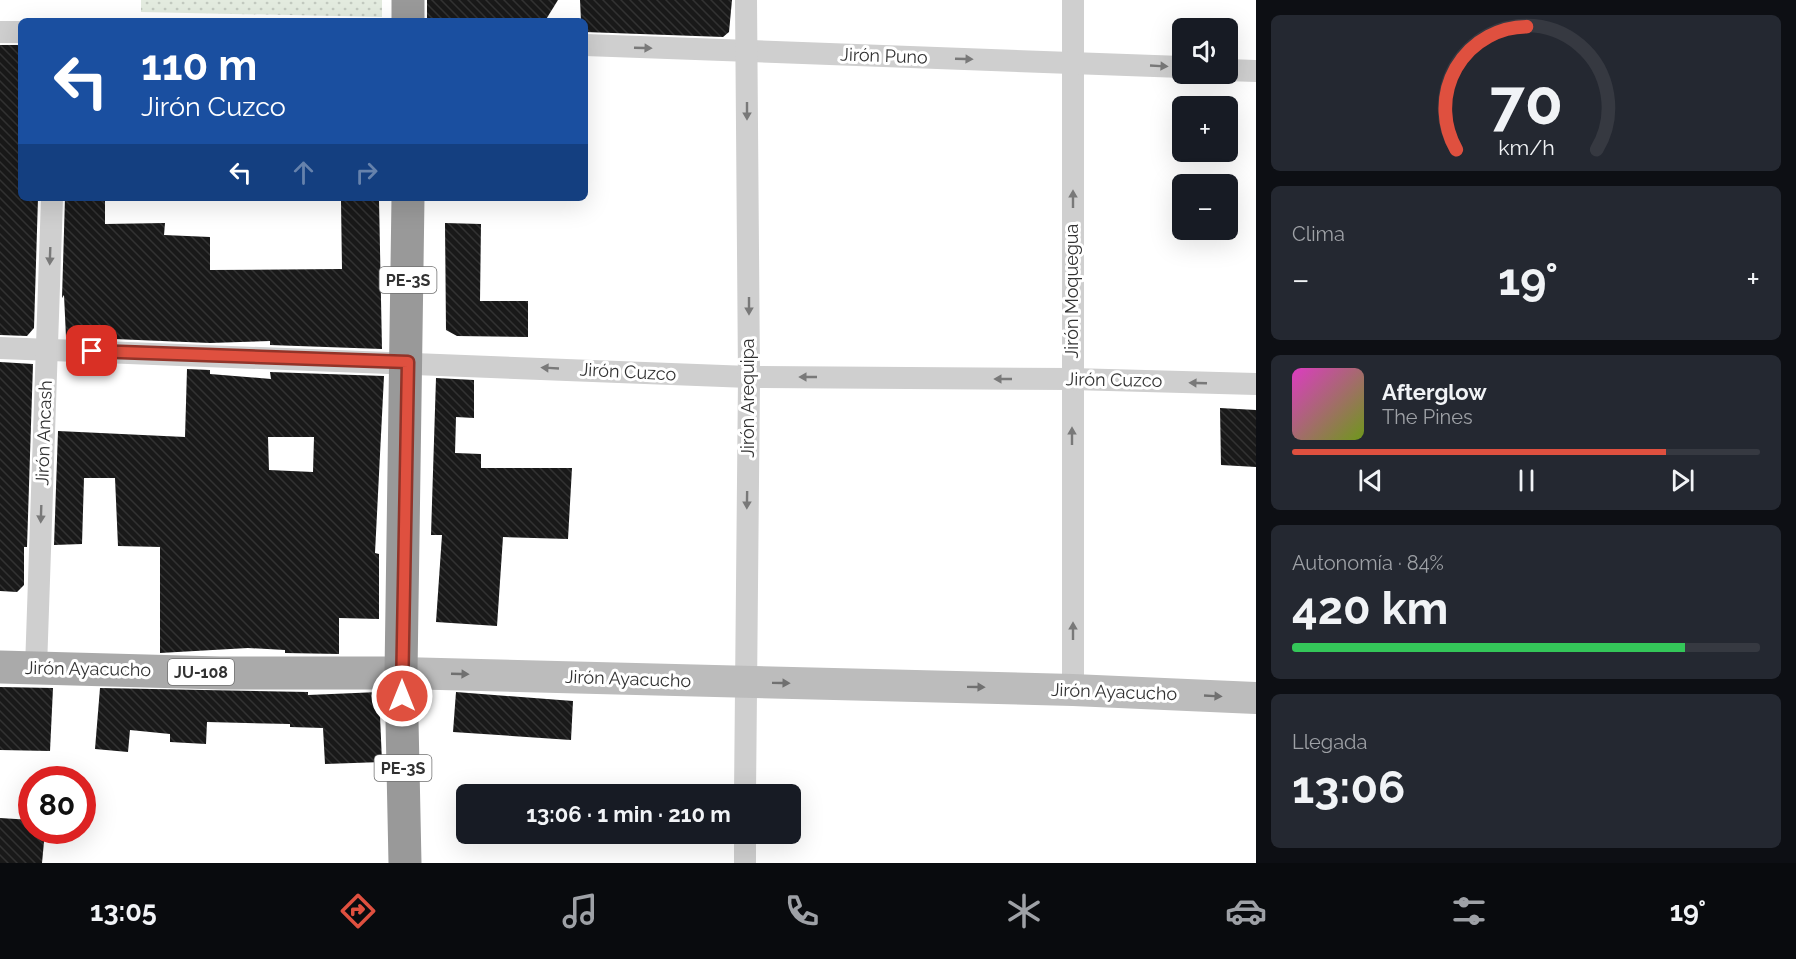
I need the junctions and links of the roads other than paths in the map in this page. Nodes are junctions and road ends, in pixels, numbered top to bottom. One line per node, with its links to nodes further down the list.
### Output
1 (408, 0): 4 (highway)
2 (746, 0): 8 (street, Jirón Arequipa)
3 (1073, 0): 9 (street, Jirón Moquegua)
4 (408, 18)
5 (0, 32): 6 (street)
6 (18, 32)
7 (588, 45): 8 (street, Jirón Puno, one-way to 8)
8 (747, 52): 9 (street, Jirón Puno, one-way to 9); 18 (street, Jirón Arequipa, one-way to 18)
9 (1074, 62): 10 (street, Jirón Puno, one-way to 10); 19 (street, Jirón Moquegua, one-way to 9)
10 (1172, 67)
11 (1238, 70): 12 (street)
12 (1256, 71)
13 (52, 201): 16 (street, Jirón Ancash, one-way to 16)
14 (408, 201): 17 (highway, PE-3S)
15 (0, 348): 16 (street, Jirón Cuzco)
16 (47, 349): 17 (street, Jirón Cuzco); 22 (street, Jirón Ancash, one-way to 22)
17 (408, 362): 18 (street, Jirón Cuzco, one-way to 17); 23 (highway, PE-3S)
18 (749, 377): 19 (street, Jirón Cuzco, one-way to 18); 24 (street, Jirón Arequipa, one-way to 24)
19 (1072, 379): 20 (street, Jirón Cuzco, one-way to 19); 25 (street, Jirón Moquegua, one-way to 19)
20 (1256, 384)
21 (0, 667): 22 (main road, Jirón Ayacucho / JU-108)
22 (36, 668): 23 (main road, Jirón Ayacucho / JU-108)
23 (402, 673): 24 (street, Jirón Ayacucho, one-way to 24); 29 (highway, PE-3S)
24 (744, 682): 25 (street, Jirón Ayacucho, one-way to 25); 27 (street, Jirón Arequipa)
25 (1073, 690): 26 (street, Jirón Ayacucho, one-way to 26)
26 (1256, 698)
27 (745, 784)
28 (745, 844): 30 (street)
29 (405, 863)
30 (745, 863)

